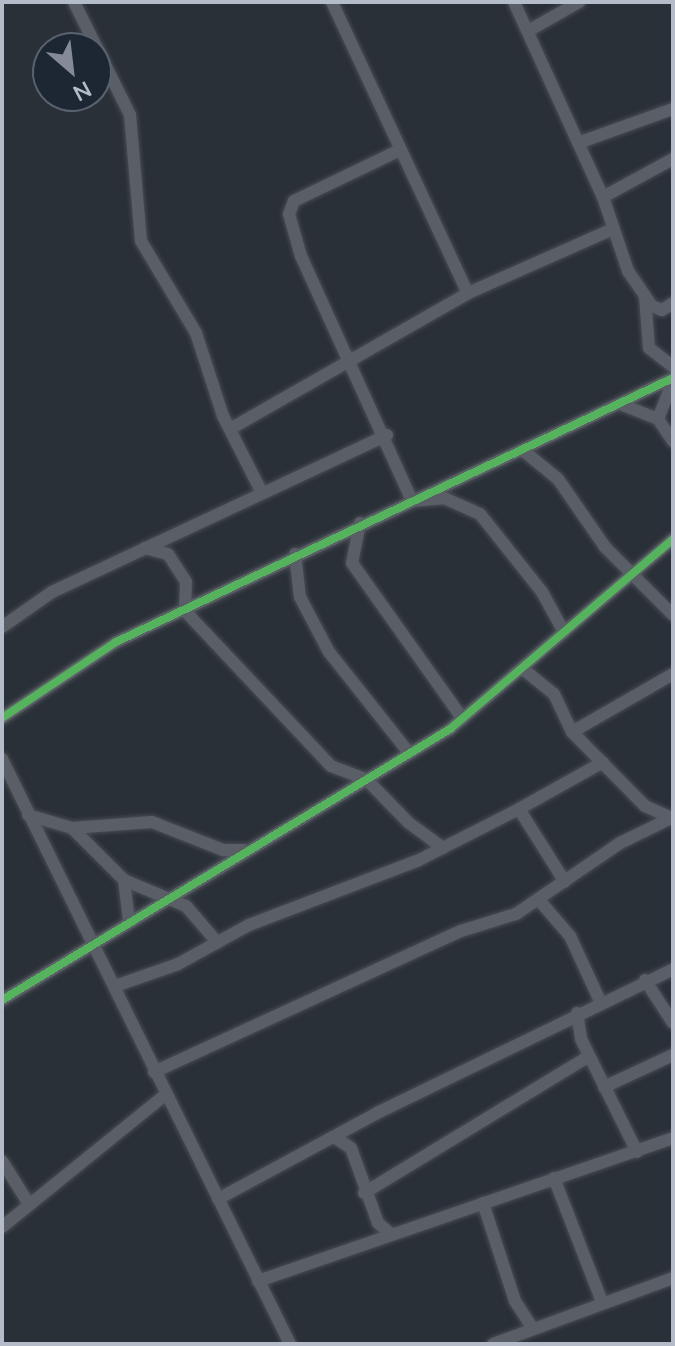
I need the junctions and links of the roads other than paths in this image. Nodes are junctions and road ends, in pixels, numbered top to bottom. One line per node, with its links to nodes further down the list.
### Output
1 (74, 2): 20 (street)
2 (332, 2): 8 (street)
3 (514, 2): 5 (street)
4 (579, 2): 5 (street)
5 (528, 31): 7 (street)
6 (673, 109): 7 (street)
7 (578, 143): 10 (street)
8 (400, 150): 12 (street); 15 (street)
9 (673, 159): 10 (street)
10 (603, 197): 11 (street)
11 (613, 229): 12 (street); 13 (street)
12 (468, 293): 15 (street)
13 (645, 297): 14 (street); 16 (street)
14 (673, 303)
15 (348, 363): 20 (street); 21 (street)
16 (673, 367)
17 (673, 380): 18 (street); 19 (street)
18 (620, 404): 19 (street); 23 (street)
19 (658, 419): 22 (street)
20 (230, 429): 24 (street)
21 (387, 435): 24 (street); 25 (street)
22 (673, 441)
23 (534, 451): 25 (street); 30 (street)
24 (262, 493): 28 (street)
25 (412, 501): 26 (street); 34 (street)
26 (360, 523): 29 (street); 38 (street)
27 (673, 539): 30 (street)
28 (145, 548): 31 (street); 33 (street)
29 (295, 554): 31 (street); 40 (street)
30 (631, 570): 32 (street); 34 (street)
31 (185, 611): 37 (street); 43 (street)
32 (673, 615)
33 (2, 627)
34 (564, 632): 35 (street)
35 (523, 669): 38 (street); 39 (street)
36 (673, 674): 39 (street)
37 (2, 718)
38 (463, 719): 40 (street)
39 (572, 732): 42 (street)
40 (409, 753): 43 (street)
41 (2, 759): 44 (street)
42 (603, 762): 45 (street); 47 (street)
43 (367, 780): 49 (street); 50 (street)
44 (6, 781): 46 (street)
45 (519, 809): 49 (street); 52 (street)
46 (28, 815): 48 (street); 57 (street)
47 (672, 817): 52 (street)
48 (72, 828): 50 (street); 51 (street)
49 (443, 848): 56 (street)
50 (247, 850): 53 (street)
51 (124, 880): 53 (street); 55 (street)
52 (565, 882): 54 (street)
53 (171, 897): 55 (street); 56 (street)
54 (539, 900): 62 (street); 67 (street)
55 (129, 921): 57 (street)
56 (217, 942): 60 (street)
57 (96, 945): 60 (street); 61 (street)
58 (673, 969): 59 (street)
59 (645, 980): 62 (street); 64 (street)
60 (115, 986): 67 (street)
61 (2, 1000)
62 (600, 1001): 63 (street)
63 (577, 1013): 66 (street); 70 (street)
64 (673, 1023)
65 (673, 1055): 68 (street)
66 (589, 1056): 68 (street); 76 (street)
67 (154, 1072): 69 (street)
68 (604, 1087): 72 (street)
69 (165, 1095): 78 (street); 80 (street)
70 (334, 1137): 74 (street); 78 (street)
71 (673, 1138): 72 (street)
72 (637, 1152): 75 (street)
73 (2, 1161): 80 (street)
74 (359, 1175): 76 (street); 77 (street)
75 (554, 1178): 79 (street); 87 (street)
76 (375, 1181): 77 (street)
77 (364, 1193): 81 (street)
78 (218, 1199): 86 (street)
79 (483, 1203): 83 (street); 88 (street)
80 (29, 1204): 82 (street)
81 (378, 1223): 83 (street); 84 (street)
82 (2, 1227)
83 (390, 1233): 84 (street)
84 (374, 1238): 86 (street)
85 (673, 1278): 87 (street)
86 (258, 1281): 89 (street)
87 (602, 1302): 88 (street)
88 (533, 1329): 90 (street)
89 (290, 1344)
90 (493, 1344)

